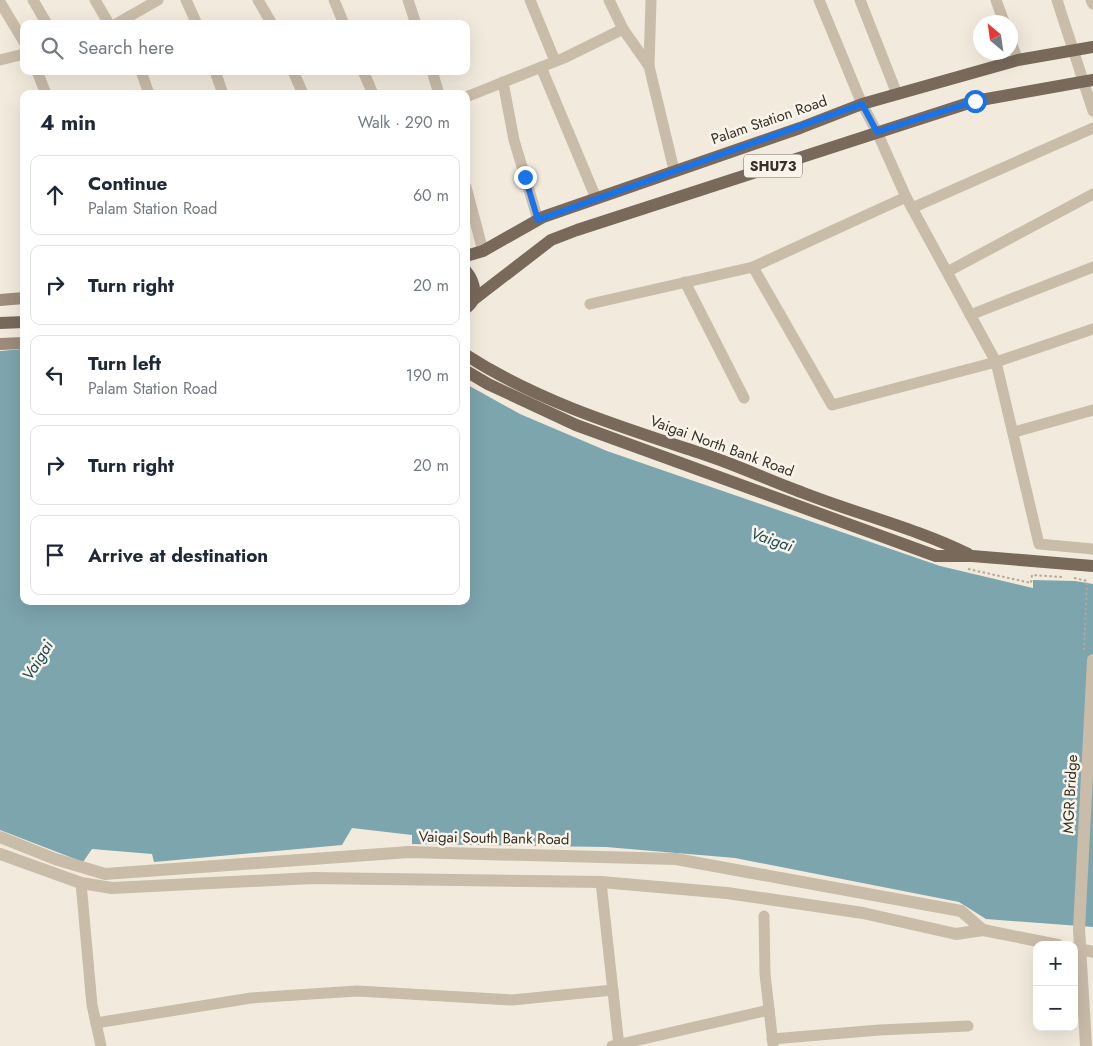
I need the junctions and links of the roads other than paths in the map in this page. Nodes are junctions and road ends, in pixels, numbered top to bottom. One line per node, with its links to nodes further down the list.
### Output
1 (33, 0): 19 (street)
2 (94, 0): 20 (street)
3 (186, 0): 22 (street)
4 (258, 0): 23 (street)
5 (334, 0): 24 (street)
6 (408, 0): 25 (street)
7 (530, 0): 33 (street)
8 (609, 0): 26 (street)
9 (651, 0): 34 (street)
10 (819, 0): 52 (street)
11 (860, 0): 50 (street)
12 (996, 0): 18 (street)
13 (1057, 0): 29 (street)
14 (1092, 0): 17 (street)
15 (155, 1): 21 (street)
16 (0, 2): 27 (street)
17 (1093, 4)
18 (1001, 15)
19 (45, 20)
20 (106, 20)
21 (125, 20)
22 (195, 20)
23 (270, 20)
24 (342, 20)
25 (415, 20)
26 (623, 29): 33 (street); 34 (street)
27 (20, 35)
28 (1093, 47): 29 (main road, Palam Station Road / SHU73)
29 (1075, 50): 32 (main road, Palam Station Road / SHU73); 42 (street)
30 (20, 55): 31 (street)
31 (0, 60)
32 (1018, 60): 50 (main road, Palam Station Road / SHU73)
33 (555, 61): 35 (street)
34 (649, 66): 56 (street)
35 (542, 67): 43 (street); 58 (street)
36 (39, 75): 44 (street)
37 (142, 75): 45 (street)
38 (216, 75): 46 (street)
39 (295, 75): 47 (street)
40 (365, 75): 48 (street)
41 (433, 75): 49 (street)
42 (1089, 81): 53 (street); 55 (main road, SHU73)
43 (503, 82): 51 (street); 61 (street)
44 (44, 90)
45 (147, 90)
46 (222, 90)
47 (301, 90)
48 (371, 90)
49 (438, 90)
50 (897, 94): 52 (main road, Palam Station Road / SHU73)
51 (470, 95)
52 (862, 104): 55 (street); 56 (main road, Palam Station Road / SHU73)
53 (1093, 111)
54 (1093, 128): 60 (street)
55 (877, 132): 60 (street); 71 (main road, SHU73)
56 (674, 170): 58 (main road, Palam Station Road / SHU73)
57 (1093, 194): 66 (street)
58 (596, 198): 61 (main road, Palam Station Road / SHU73)
59 (470, 202): 62 (street)
60 (909, 202): 64 (street); 66 (street)
61 (538, 220): 62 (main road, Palam Station Road / SHU73)
62 (483, 251): 63 (main road, Palam Station Road / SHU73)
63 (470, 255)
64 (754, 267): 68 (street); 80 (street)
65 (1093, 268): 73 (street)
66 (947, 272): 73 (street)
67 (470, 277): 71 (main road, SHU73)
68 (685, 282): 72 (street); 82 (street)
69 (20, 298): 70 (main road)
70 (0, 300)
71 (470, 304)
72 (590, 304)
73 (970, 315): 80 (street)
74 (20, 322): 75 (main road)
75 (0, 323)
76 (1093, 329): 80 (street)
77 (20, 343): 78 (main road)
78 (0, 344)
79 (470, 358): 86 (main road, Vaigai North Bank Road)
80 (996, 362): 84 (street)
81 (470, 373): 86 (main road, Vaigai North Bank Road)
82 (744, 398)
83 (1093, 410): 84 (street)
84 (1014, 432): 85 (street)
85 (1093, 549)
86 (972, 556): 87 (main road, Vaigai North Bank Road)
87 (1093, 566)
88 (1093, 660): 96 (street, MGR Bridge)
89 (0, 837): 94 (street, Vaigai South Bank Road)
90 (0, 854): 92 (street, Vaigai South Bank Road)
91 (601, 882): 92 (street, Vaigai South Bank Road); 94 (street, Vaigai South Bank Road); 100 (street)
92 (82, 883): 102 (street)
93 (764, 916): 101 (street)
94 (984, 930): 95 (street, Vaigai South Bank Road)
95 (1038, 941)
96 (1078, 941)
97 (1078, 948): 98 (street)
98 (1093, 952)
99 (1078, 959): 107 (street, MGR Bridge)
100 (613, 990): 102 (street); 106 (street)
101 (769, 1010): 104 (street); 106 (street)
102 (96, 1023): 105 (street)
103 (968, 1026): 104 (street)
104 (770, 1044)
105 (101, 1046)
106 (617, 1046)
107 (1086, 1046)

